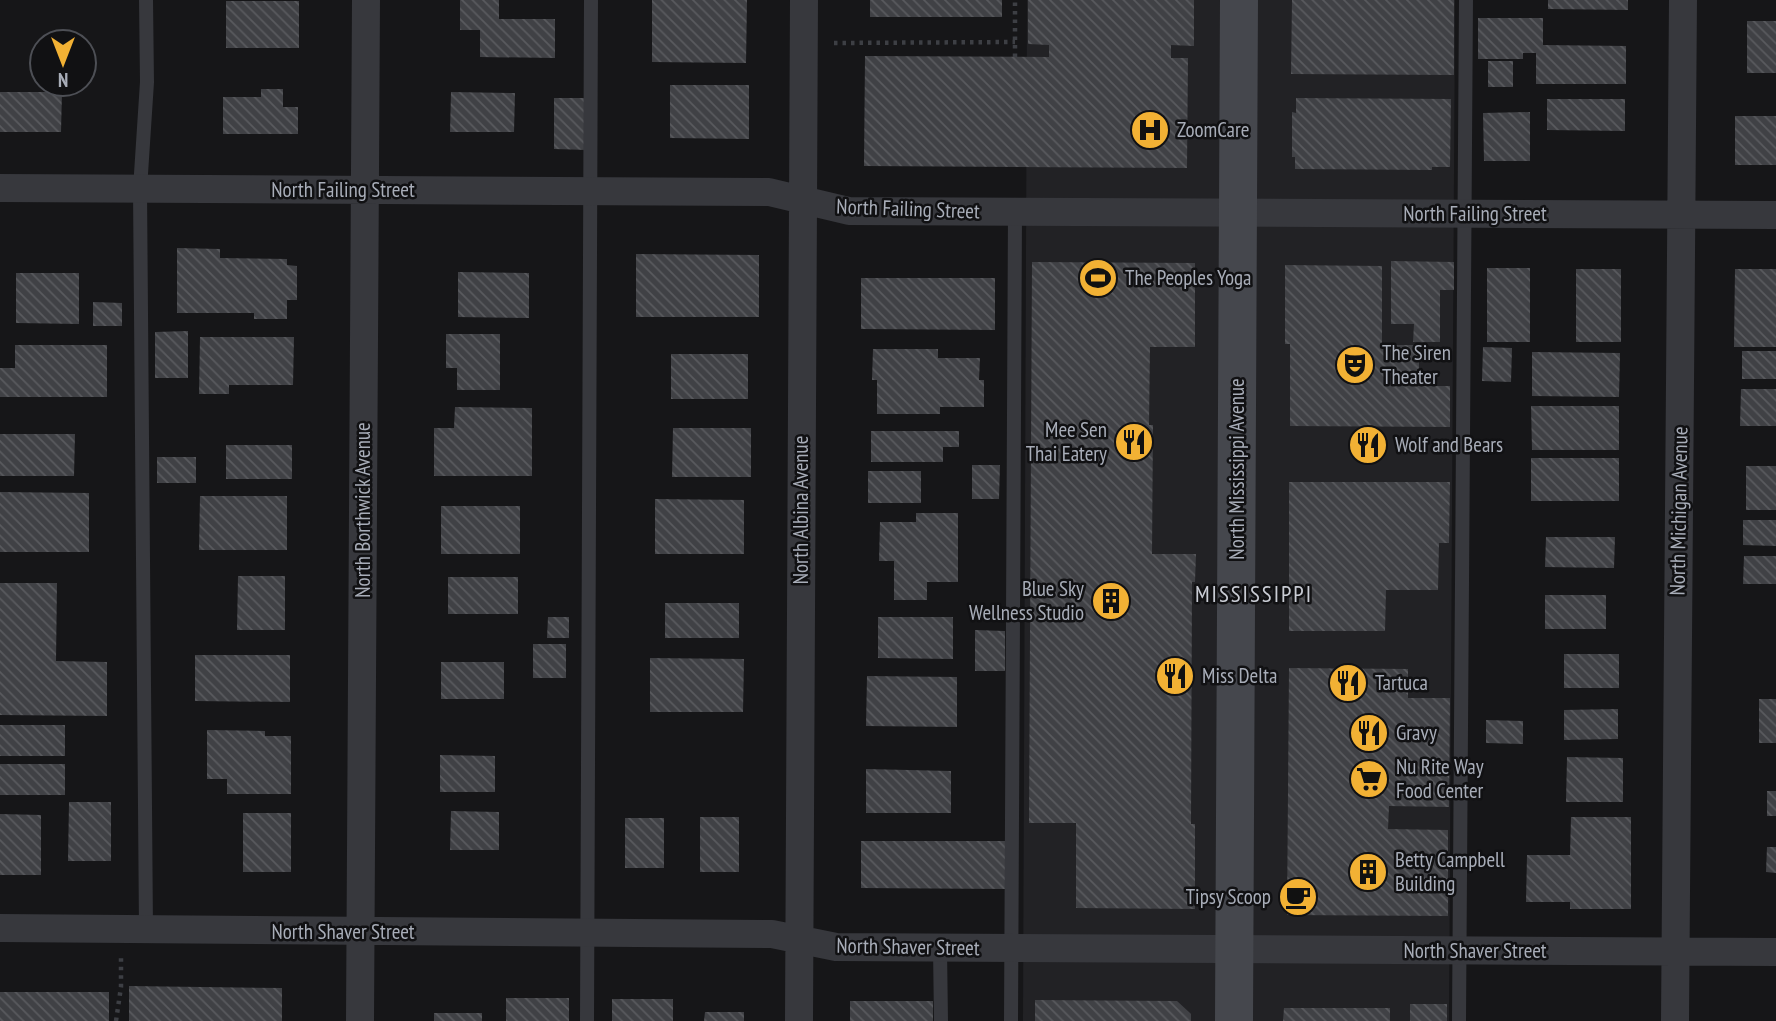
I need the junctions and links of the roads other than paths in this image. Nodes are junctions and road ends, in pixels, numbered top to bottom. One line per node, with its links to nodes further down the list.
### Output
1 (146, 0): 9 (lane)
2 (366, 0): 10 (street, North Borthwick Avenue)
3 (591, 0): 11 (lane)
4 (804, 0): 12 (street, North Albina Avenue)
5 (1239, 0): 14 (street, North Mississippi Avenue)
6 (1466, 0): 15 (lane)
7 (1684, 0): 16 (street, North Michigan Avenue)
8 (0, 188): 9 (street, North Failing Street)
9 (140, 189): 10 (street, North Failing Street); 19 (lane)
10 (365, 190): 11 (street, North Failing Street); 20 (street, North Borthwick Avenue)
11 (589, 191): 12 (street, North Failing Street); 21 (lane)
12 (802, 201): 13 (street, North Failing Street); 22 (street, North Albina Avenue)
13 (1015, 211): 14 (street, North Failing Street); 24 (lane)
14 (1238, 213): 15 (street, North Failing Street); 25 (street, North Mississippi Avenue)
15 (1466, 214): 16 (street, North Failing Street); 26 (lane)
16 (1682, 215): 17 (street, North Failing Street); 27 (street, North Michigan Avenue)
17 (1776, 215)
18 (0, 928): 19 (street, North Shaver Street)
19 (133, 930): 20 (street, North Shaver Street)
20 (360, 932): 21 (street, North Shaver Street); 29 (street, North Borthwick Avenue)
21 (588, 933): 22 (street, North Shaver Street); 30 (lane)
22 (799, 940): 23 (street, North Shaver Street); 31 (street, North Albina Avenue)
23 (940, 948): 24 (street, North Shaver Street); 32 (lane)
24 (1011, 948): 25 (street, North Shaver Street); 33 (lane)
25 (1234, 950): 26 (street, North Shaver Street); 34 (street, North Mississippi Avenue)
26 (1459, 951): 27 (street, North Shaver Street); 35 (lane)
27 (1676, 952): 28 (street, North Shaver Street); 36 (street, North Michigan Avenue)
28 (1776, 952)
29 (360, 1021)
30 (587, 1021)
31 (799, 1021)
32 (941, 1021)
33 (1011, 1021)
34 (1234, 1021)
35 (1459, 1021)
36 (1675, 1021)

